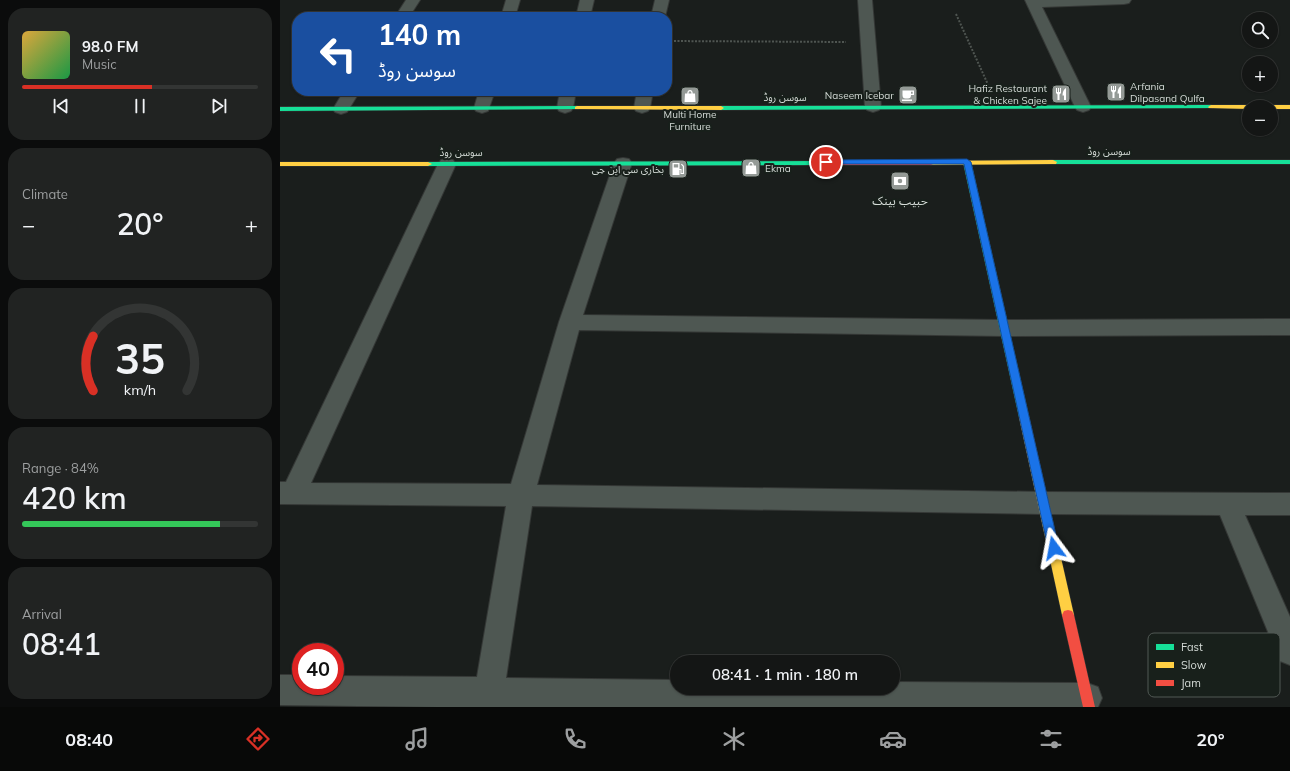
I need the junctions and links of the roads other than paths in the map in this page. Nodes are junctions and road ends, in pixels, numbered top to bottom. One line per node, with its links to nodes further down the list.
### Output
1 (413, 0): 8 (street)
2 (513, 0): 9 (street)
3 (587, 0): 10 (street)
4 (662, 0): 11 (street)
5 (865, 0): 17 (street)
6 (1124, 0): 7 (street)
7 (1033, 1): 18 (street)
8 (405, 12)
9 (509, 12)
10 (584, 12)
11 (659, 12)
12 (349, 96): 23 (street)
13 (486, 96): 19 (street)
14 (567, 96): 20 (street)
15 (644, 96): 21 (street)
16 (1290, 106): 18 (street, سوسن روڈ)
17 (873, 107): 18 (street, سوسن روڈ); 21 (street, سوسن روڈ)
18 (1082, 107)
19 (482, 108): 20 (street, سوسن روڈ); 23 (street, سوسن روڈ)
20 (565, 108): 21 (street, سوسن روڈ)
21 (642, 108)
22 (280, 109): 23 (street, سوسن روڈ)
23 (340, 109)
24 (967, 162): 25 (street, سوسن روڈ); 26 (street, سوسن روڈ); 31 (street)
25 (1290, 162)
26 (623, 163): 28 (street, سوسن روڈ); 29 (street)
27 (280, 164): 28 (street, سوسن روڈ)
28 (447, 164): 32 (street)
29 (570, 322): 31 (street); 33 (street)
30 (1290, 327): 31 (street)
31 (1004, 328): 34 (street)
32 (287, 493): 33 (street)
33 (522, 495): 34 (street); 39 (street)
34 (1044, 503): 35 (street); 42 (street)
35 (1228, 504): 36 (street); 37 (street)
36 (1290, 504)
37 (1290, 651)
38 (280, 690): 39 (street)
39 (489, 693): 40 (street)
40 (631, 701): 41 (street)
41 (849, 702): 42 (street)
42 (1088, 702)

